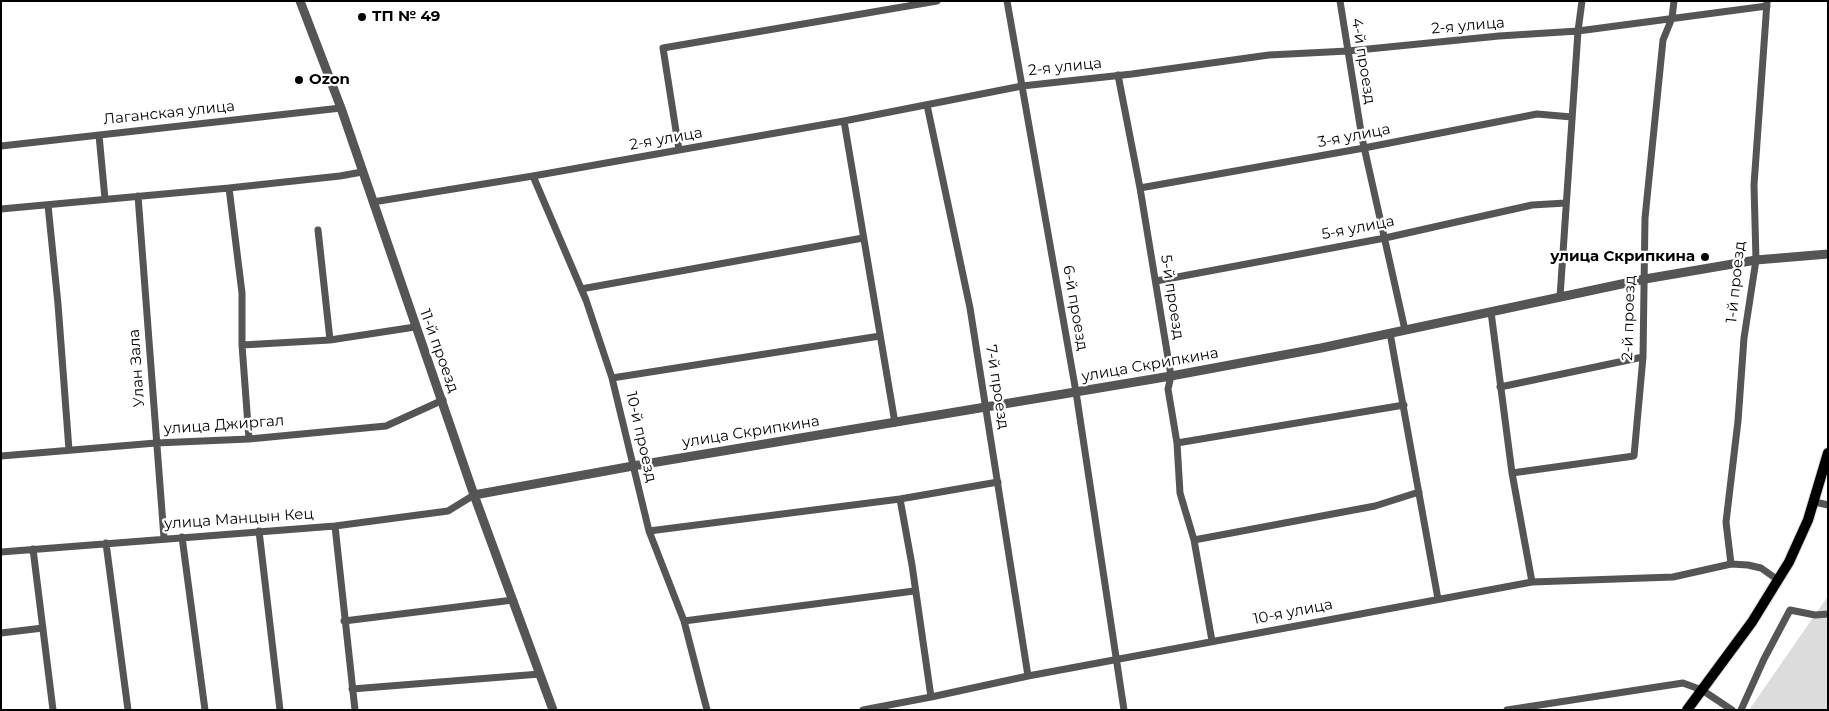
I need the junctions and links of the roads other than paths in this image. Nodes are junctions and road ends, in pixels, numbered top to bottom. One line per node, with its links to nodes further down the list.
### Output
1 (300, 1): 14 (street, 11-й проезд)
2 (937, 1): 20 (street)
3 (1007, 1): 12 (street, 6-й проезд)
4 (1340, 1): 10 (street, 4-й проезд)
5 (1582, 1): 9 (street)
6 (1674, 1): 8 (street, 2-й проезд)
7 (1767, 3): 8 (street, 2-я улица); 35 (street, 1-й проезд)
8 (1672, 18): 9 (street, 2-я улица); 36 (street, 2-й проезд)
9 (1578, 31): 10 (street, 2-я улица); 15 (street)
10 (1348, 51): 11 (street, 2-я улица); 19 (street, 4-й проезд)
11 (1118, 75): 12 (street, 2-я улица); 24 (street, 5-й проезд)
12 (1022, 86): 13 (street, 2-я улица); 51 (street, 6-й проезд)
13 (927, 105): 16 (street, 2-я улица); 54 (street, 7-й проезд)
14 (341, 108): 17 (street, Лаганская улица); 21 (street, 11-й проезд)
15 (1572, 117): 19 (street, 3-я улица); 28 (street)
16 (844, 121): 20 (street, 2-я улица); 32 (street)
17 (99, 135): 18 (street, Лаганская улица); 26 (street)
18 (1, 146)
19 (1364, 148): 24 (street, 3-я улица); 33 (street, 4-й проезд)
20 (679, 150): 22 (street, 2-я улица)
21 (362, 172): 23 (street); 27 (street, 11-й проезд)
22 (533, 176): 27 (street, 2-я улица); 38 (street, 10-й проезд)
23 (229, 188): 25 (street); 46 (street)
24 (1140, 188): 37 (street, 5-й проезд)
25 (138, 196): 26 (street); 57 (street, Улан Зала)
26 (105, 200): 29 (street)
27 (374, 202): 41 (street, 11-й проезд)
28 (1566, 204): 33 (street, 5-я улица); 39 (street)
29 (48, 205): 30 (street); 59 (street)
30 (1, 209)
31 (318, 230): 45 (street)
32 (863, 238): 38 (street); 44 (street)
33 (1385, 238): 37 (street, 5-я улица); 42 (street, 4-й проезд)
34 (1828, 254): 35 (street, улица Скрипкина)
35 (1756, 260): 36 (street, улица Скрипкина); 79 (street, 1-й проезд)
36 (1645, 279): 39 (street, улица Скрипкина); 47 (street, 2-й проезд)
37 (1156, 281): 48 (street, 5-й проезд)
38 (581, 289): 49 (street, 10-й проезд)
39 (1560, 297): 40 (street, улица Скрипкина)
40 (1491, 312): 42 (street, улица Скрипкина); 50 (street)
41 (415, 327): 45 (street); 52 (street, 11-й проезд)
42 (1405, 330): 43 (street, улица Скрипкина)
43 (1390, 334): 48 (street, улица Скрипкина); 53 (street)
44 (880, 336): 49 (street); 55 (street)
45 (330, 340): 46 (street)
46 (242, 345): 56 (street)
47 (1643, 357): 50 (street); 63 (street, 2-й проезд)
48 (1171, 376): 51 (street, улица Скрипкина); 58 (street, 5-й проезд)
49 (612, 378): 62 (street, 10-й проезд)
50 (1500, 387): 63 (street)
51 (1076, 392): 54 (street, улица Скрипкина); 91 (street, 6-й проезд)
52 (443, 400): 56 (street, улица Джиргал); 66 (street, 11-й проезд)
53 (1404, 405): 58 (street); 65 (street)
54 (986, 408): 55 (street, улица Скрипкина); 64 (street, 7-й проезд)
55 (895, 423): 62 (street, улица Скрипкина)
56 (249, 439): 57 (street, улица Джиргал)
57 (156, 443): 59 (street, улица Джиргал); 74 (street, Улан Зала)
58 (1177, 443): 75 (street, 5-й проезд)
59 (69, 450): 61 (street, улица Джиргал)
60 (1828, 453): 68 (main road)
61 (1, 456)
62 (633, 466): 66 (street, улица Скрипкина); 71 (street, 10-й проезд)
63 (1512, 473): 81 (street)
64 (998, 482): 67 (street); 93 (street, 7-й проезд)
65 (1419, 492): 75 (street); 83 (street)
66 (474, 495): 70 (street, улица Манцын Кец); 84 (street, 11-й проезд)
67 (900, 499): 71 (street); 82 (street)
68 (1815, 502): 69 (street); 80 (main road)
69 (1828, 505)
70 (335, 526): 72 (street, улица Манцын Кец); 86 (street)
71 (649, 531): 87 (street, 10-й проезд)
72 (259, 532): 73 (street, улица Манцын Кец); 100 (street)
73 (182, 537): 74 (street, улица Манцын Кец); 99 (street)
74 (164, 538): 76 (street, улица Манцын Кец)
75 (1194, 540): 90 (street, 5-й проезд)
76 (106, 543): 77 (street, улица Манцын Кец); 98 (street)
77 (33, 549): 78 (street, улица Манцын Кец); 88 (street)
78 (1, 552)
79 (1731, 564): 80 (street, 10-я улица); 81 (street, 10-я улица)
80 (1778, 580): 95 (main road)
81 (1532, 582): 83 (street, 10-я улица)
82 (914, 590): 87 (street); 96 (street)
83 (1438, 599): 90 (street, 10-я улица)
84 (513, 600): 86 (street); 92 (street, 11-й проезд)
85 (1828, 614): 109 (street)
86 (344, 621): 94 (street)
87 (684, 621): 103 (street, 10-й проезд)
88 (43, 628): 89 (street); 97 (street)
89 (1, 633)
90 (1212, 641): 91 (street, 10-я улица)
91 (1115, 660): 93 (street, 10-я улица); 105 (street, 6-й проезд)
92 (540, 674): 94 (street); 102 (street, 11-й проезд)
93 (1028, 676): 96 (street, 10-я улица)
94 (352, 689): 101 (street)
95 (1702, 690): 106 (street); 107 (main road); 108 (street)
96 (931, 697): 104 (street, 10-я улица)
97 (53, 710)
98 (128, 710)
99 (205, 710)
100 (280, 710)
101 (355, 710)
102 (553, 710)
103 (707, 710)
104 (863, 710)
105 (1124, 710)
106 (1507, 710)
107 (1687, 710)
108 (1732, 710)
109 (1741, 710)

